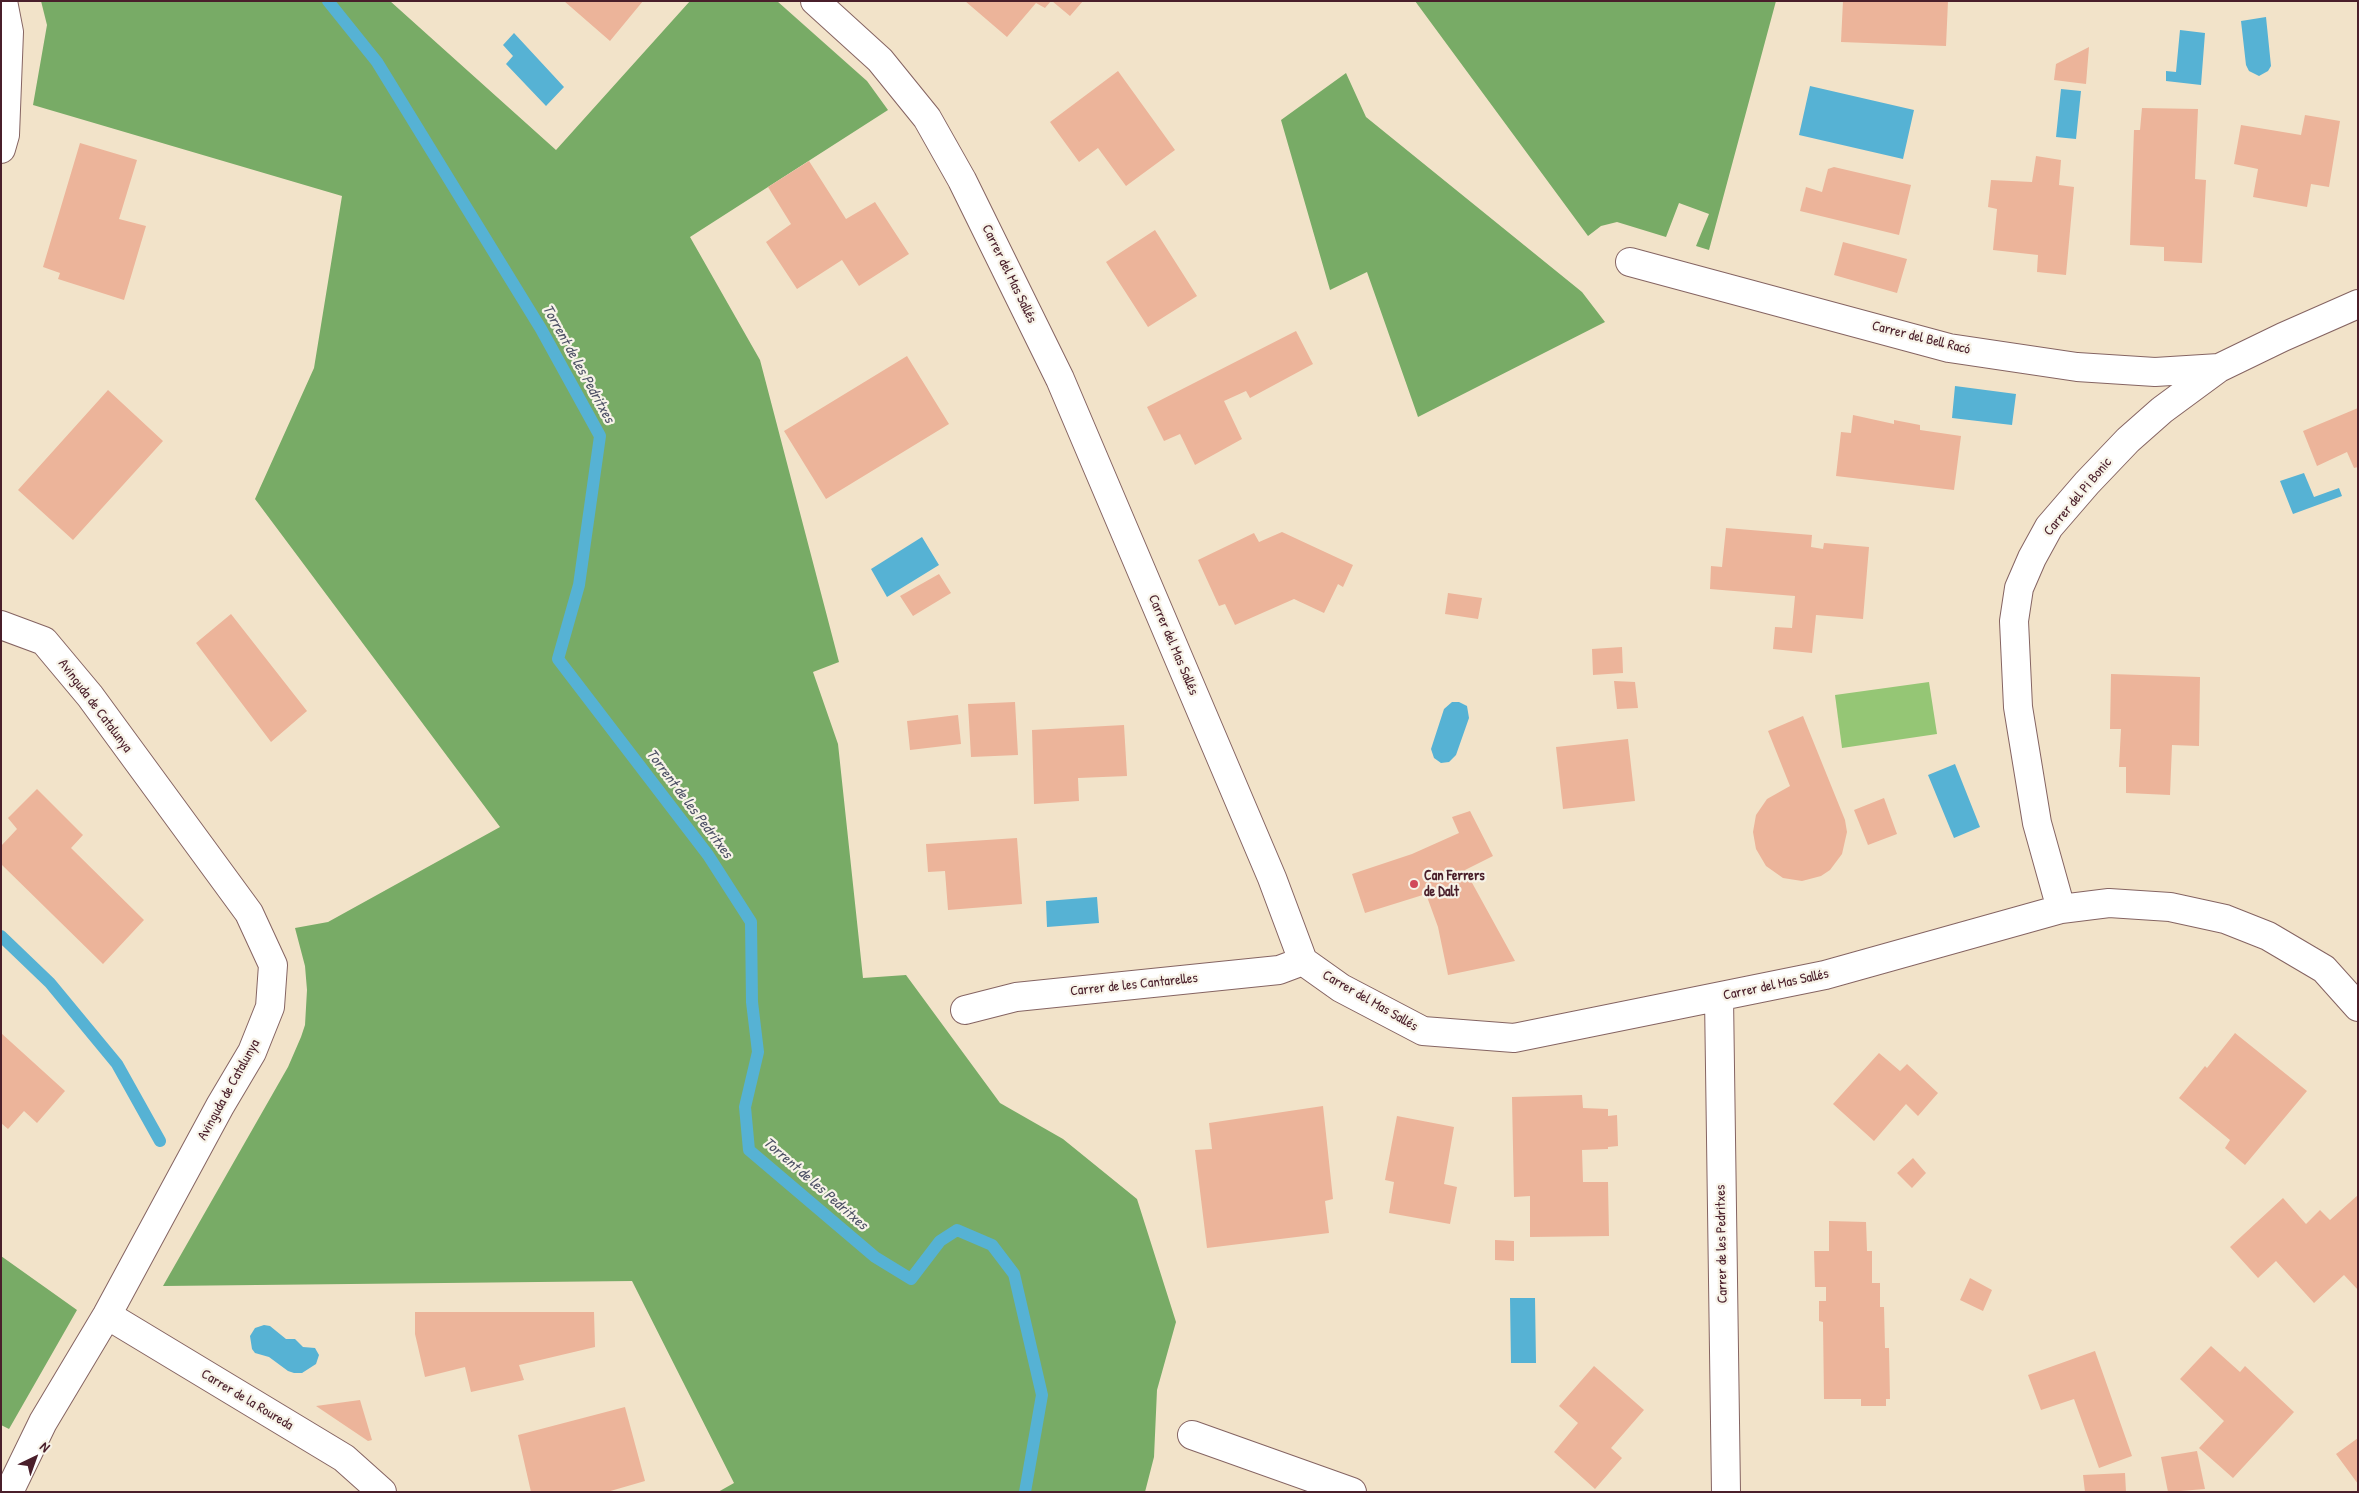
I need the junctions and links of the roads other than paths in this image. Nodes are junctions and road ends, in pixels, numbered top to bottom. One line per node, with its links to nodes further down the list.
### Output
1 (3, 1): 3 (street)
2 (815, 1): 9 (street, Carrer del Mas Sallés)
3 (1, 149)
4 (1630, 262): 6 (street, Carrer del Bell Racó)
5 (2358, 304): 6 (street, Carrer del Pi Bonic)
6 (2219, 368): 8 (street, Carrer del Pi Bonic)
7 (1, 625): 13 (street, Avinguda de Catalunya)
8 (2061, 909): 10 (street, Carrer del Mas Sallés); 11 (street, Carrer del Mas Sallés)
9 (1303, 961): 10 (street, Carrer del Mas Sallés); 12 (street, Carrer de les Cantarelles)
10 (1719, 997): 18 (street, Carrer de les Pedritxes)
11 (2358, 1008)
12 (965, 1010)
13 (107, 1315): 15 (street, Avinguda de Catalunya); 16 (street, Carrer de la Roureda)
14 (1192, 1435): 17 (street)
15 (10, 1492)
16 (382, 1492)
17 (1352, 1492)
18 (1726, 1492)

